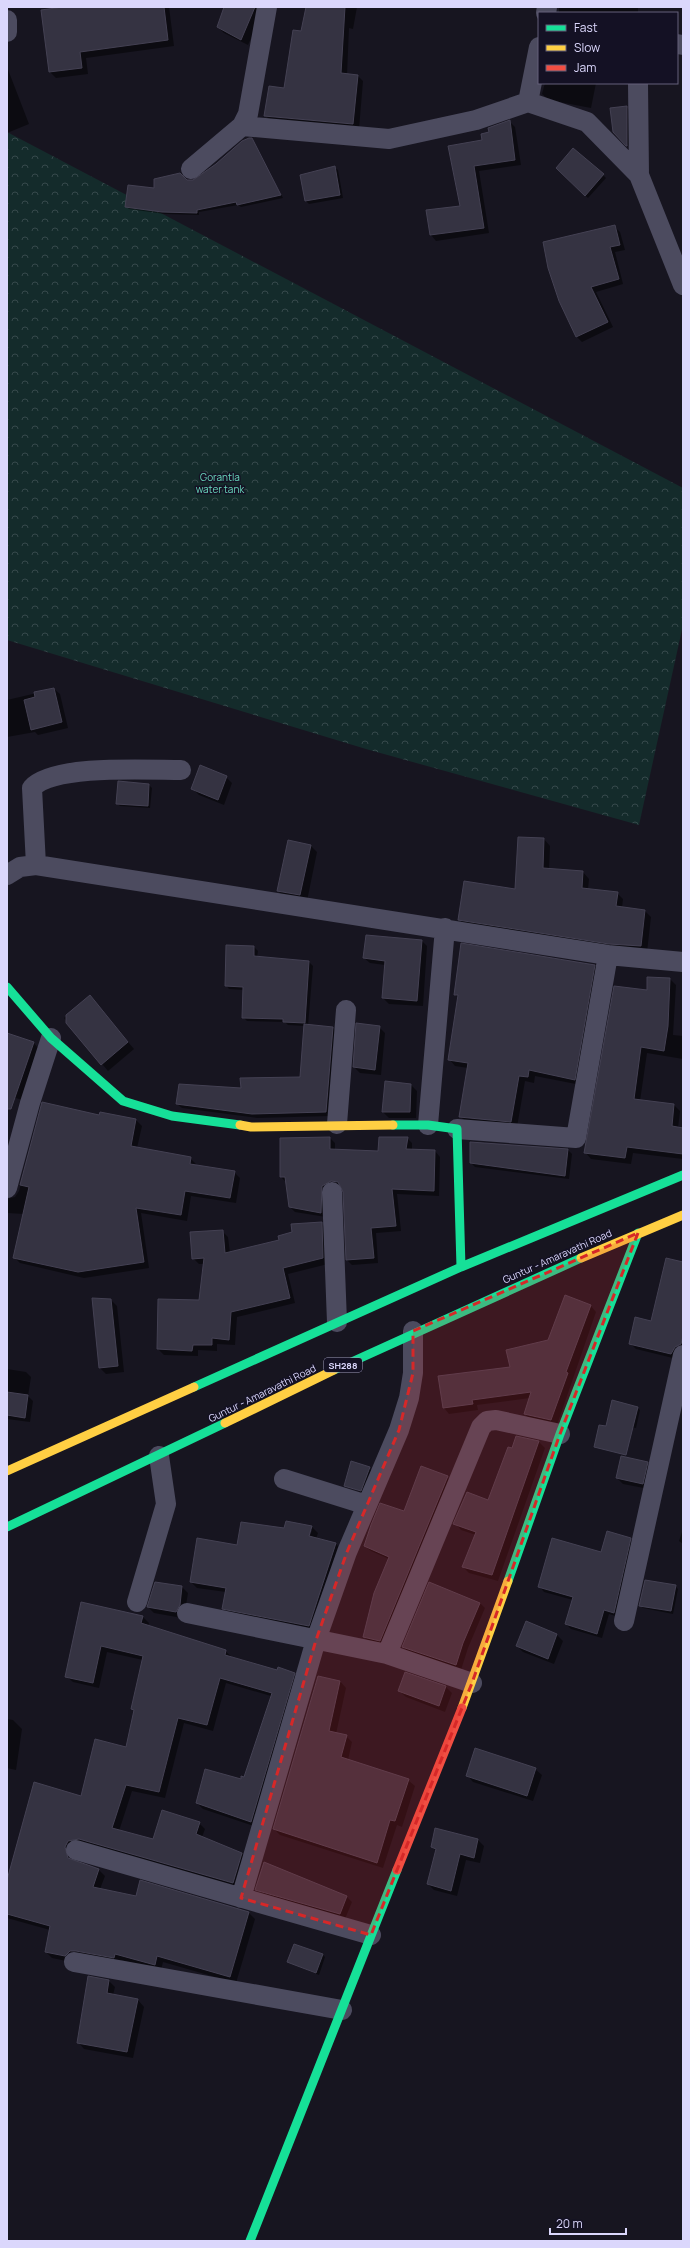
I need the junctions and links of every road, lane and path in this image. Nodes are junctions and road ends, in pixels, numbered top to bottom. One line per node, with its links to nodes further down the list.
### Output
1 (267, 7): 7 (street)
2 (7, 20): 3 (street)
3 (7, 32)
4 (538, 52): 6 (street)
5 (638, 84): 9 (street)
6 (528, 102): 7 (street); 9 (street)
7 (242, 126): 8 (street)
8 (191, 168)
9 (639, 175): 10 (street)
10 (683, 285)
11 (181, 770): 12 (street)
12 (36, 865): 13 (street); 14 (street)
13 (8, 871)
14 (445, 928): 15 (street); 21 (street)
15 (608, 955): 16 (street); 22 (street)
16 (683, 962)
17 (7, 987): 19 (street)
18 (346, 1010): 20 (street)
19 (51, 1038): 20 (street); 24 (street)
20 (337, 1124): 21 (street)
21 (428, 1126): 22 (street)
22 (457, 1129): 28 (street)
23 (683, 1175): 28 (street)
24 (7, 1188)
25 (332, 1192): 29 (street)
26 (683, 1215): 27 (street, Guntur - Amaravathi Road / SH288)
27 (638, 1233): 30 (street, Guntur - Amaravathi Road / SH288); 32 (street)
28 (461, 1267): 29 (street)
29 (337, 1322): 34 (street)
30 (413, 1331): 33 (street, Guntur - Amaravathi Road / SH288); 36 (street)
31 (683, 1355): 40 (street)
32 (560, 1434): 42 (street); 43 (street)
33 (159, 1456): 37 (street, Guntur - Amaravathi Road / SH288); 38 (street)
34 (7, 1471)
35 (284, 1479): 36 (street)
36 (367, 1505): 41 (street)
37 (7, 1527)
38 (137, 1602)
39 (187, 1613): 41 (street)
40 (624, 1621)
41 (316, 1640): 42 (street); 45 (street)
42 (388, 1654): 43 (street)
43 (472, 1683): 46 (street)
44 (76, 1850): 45 (street)
45 (241, 1898): 46 (street)
46 (371, 1935): 48 (street)
47 (74, 1962): 48 (street)
48 (342, 2010): 49 (street)
49 (250, 2241)

